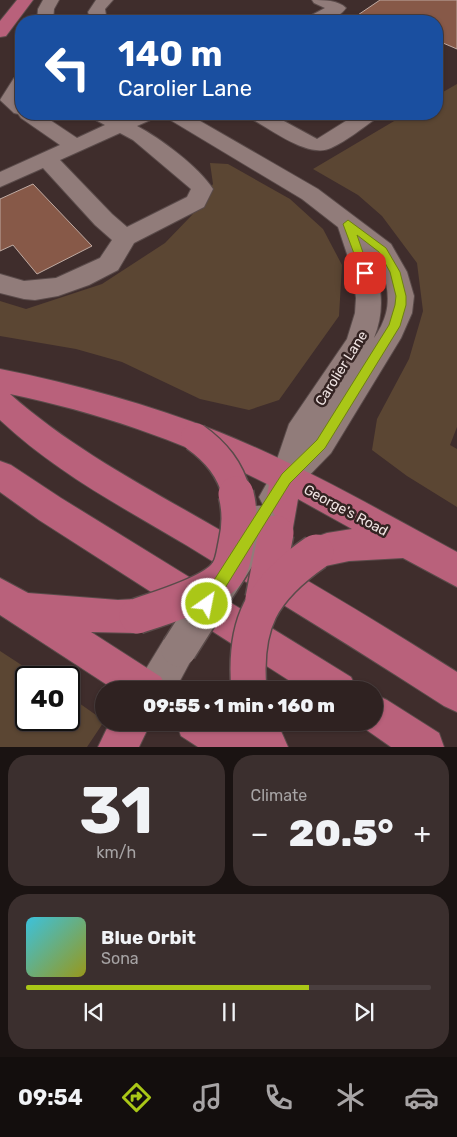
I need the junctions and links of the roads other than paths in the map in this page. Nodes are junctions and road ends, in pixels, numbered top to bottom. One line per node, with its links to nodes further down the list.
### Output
1 (25, 0): 8 (highway)
2 (51, 0): 5 (street)
3 (106, 0): 6 (street)
4 (320, 0): 7 (street)
5 (46, 15)
6 (97, 15)
7 (326, 15)
8 (0, 32)
9 (15, 92): 10 (street)
10 (15, 104)
11 (37, 120): 18 (street)
12 (110, 120): 17 (street)
13 (135, 120): 17 (street)
14 (184, 120): 27 (street, Carolier Lane)
15 (268, 120): 16 (street)
16 (361, 120)
17 (122, 126): 18 (street); 21 (street)
18 (74, 146): 19 (street)
19 (46, 159): 20 (street); 21 (street)
20 (0, 180)
21 (125, 238): 22 (street)
22 (0, 283)
23 (0, 380): 25 (highway)
24 (0, 402): 38 (highway)
25 (195, 437): 27 (highway, George's Road); 31 (highway, bridge)
26 (0, 474): 37 (highway)
27 (286, 478): 28 (highway); 29 (highway, George's Road)
28 (268, 528): 31 (street, bridge); 32 (highway, bridge)
29 (406, 542): 30 (highway, George's Road); 32 (highway, bridge)
30 (457, 570)
31 (227, 574): 33 (highway, bridge); 35 (street, bridge)
32 (263, 601): 36 (highway, bridge)
33 (13, 602): 34 (highway)
34 (134, 681)
35 (159, 681)
36 (248, 681)
37 (324, 681)
38 (457, 693)
39 (383, 719): 46 (highway)
40 (127, 731): 43 (highway)
41 (208, 731): 44 (highway)
42 (261, 731): 45 (highway)
43 (117, 747)
44 (231, 747)
45 (269, 747)
46 (425, 747)

